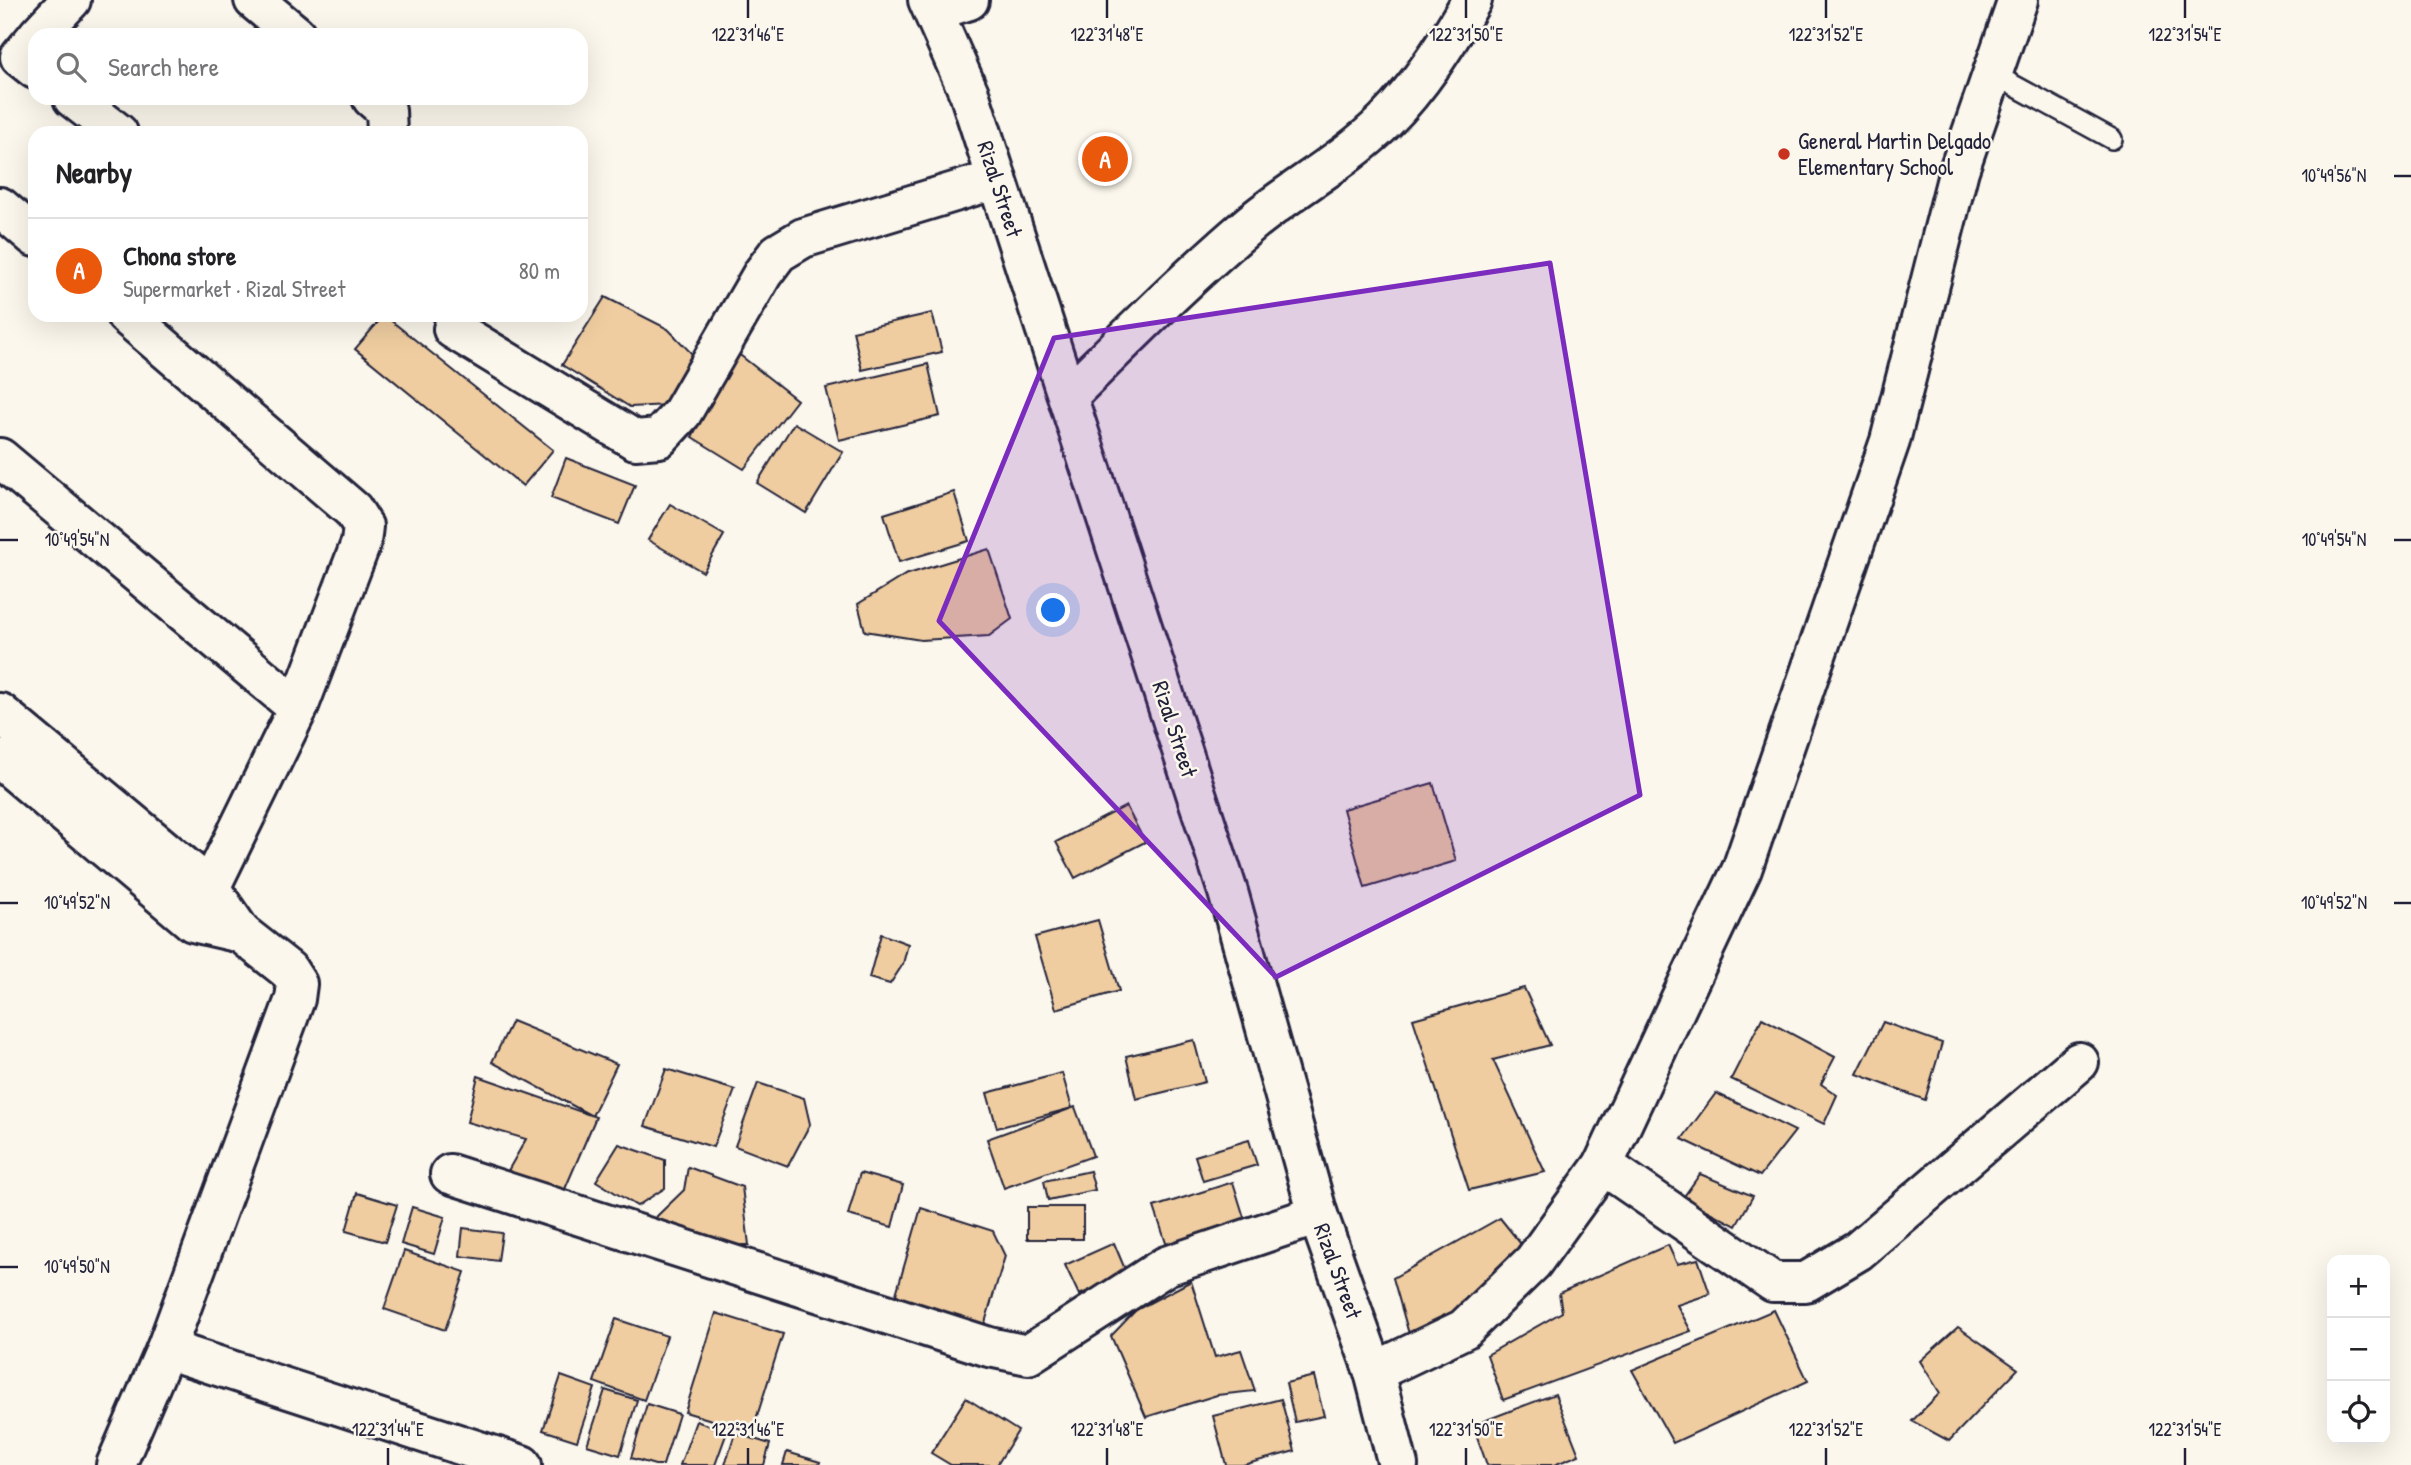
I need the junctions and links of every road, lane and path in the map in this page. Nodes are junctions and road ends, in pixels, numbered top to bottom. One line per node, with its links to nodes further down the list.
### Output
1 (254, 0): 5 (street)
2 (1472, 0): 17 (street)
3 (2018, 0): 6 (street)
4 (944, 4): 12 (street, Rizal Street)
5 (288, 28)
6 (1993, 74): 11 (lane); 24 (street)
7 (82, 105): 9 (street)
8 (380, 105): 10 (street)
9 (109, 126)
10 (387, 126)
11 (2112, 139)
12 (997, 179): 16 (street); 17 (street, Rizal Street)
13 (0, 207): 14 (street)
14 (28, 231)
15 (134, 322): 19 (street)
16 (453, 329)
17 (1068, 396): 26 (street, Rizal Street)
18 (0, 458): 19 (street)
19 (298, 708): 22 (street)
20 (0, 713): 22 (street)
21 (0, 758): 22 (street)
22 (198, 902): 27 (street)
23 (2079, 1062): 24 (street)
24 (1603, 1165): 28 (street)
25 (450, 1174): 26 (street)
26 (1318, 1215): 28 (street, Rizal Street)
27 (166, 1349): 29 (street); 30 (street)
28 (1374, 1372): 31 (street, Rizal Street)
29 (116, 1465)
30 (522, 1465)
31 (1398, 1465)

